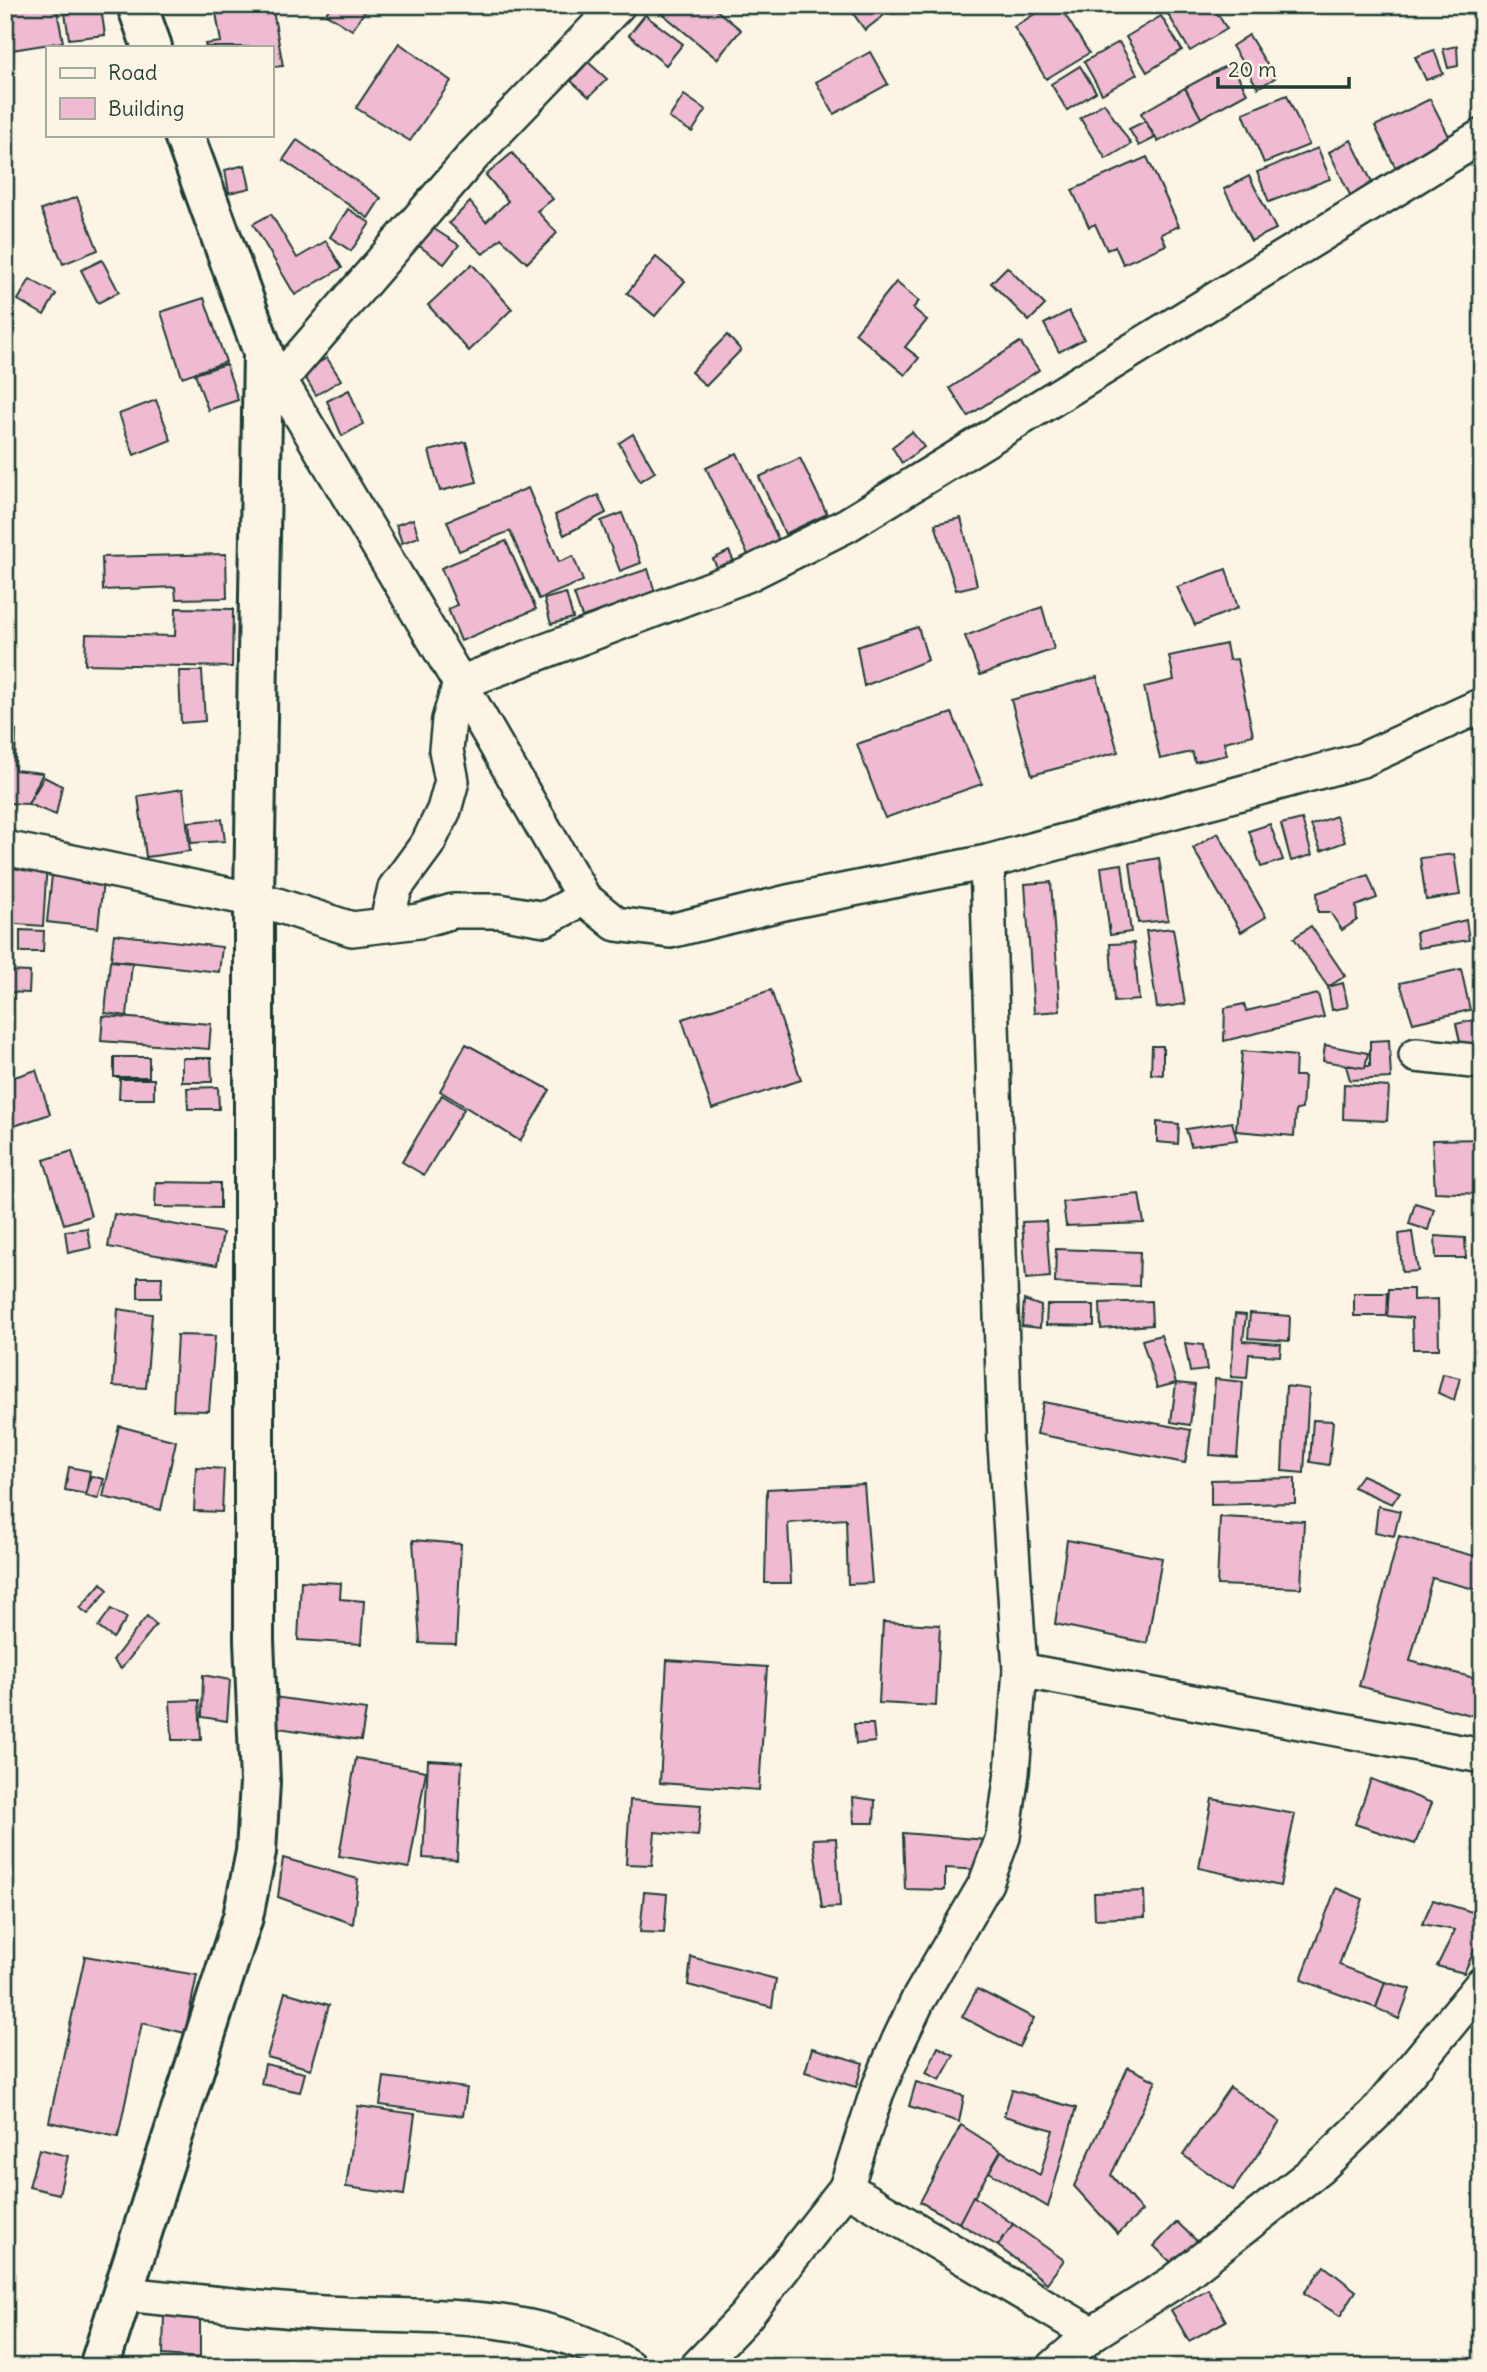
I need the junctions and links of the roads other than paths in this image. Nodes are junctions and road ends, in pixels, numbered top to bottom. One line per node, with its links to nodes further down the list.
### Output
1 (137, 5): 3 (main road)
2 (618, 5): 6 (street)
3 (152, 46)
4 (184, 136): 6 (main road)
5 (1482, 136): 7 (street)
6 (271, 366): 7 (street); 12 (main road)
7 (460, 683): 11 (street); 13 (street)
8 (1482, 705): 10 (street)
9 (5, 848): 12 (street)
10 (987, 862): 11 (street); 16 (street)
11 (584, 898): 13 (street)
12 (254, 900): 13 (street); 20 (main road)
13 (386, 925)
14 (1416, 1055): 15 (street)
15 (1482, 1062)
16 (1020, 1670): 17 (street); 19 (street)
17 (1482, 1756)
18 (1482, 1984): 21 (street)
19 (846, 2188): 21 (street); 24 (street)
20 (122, 2294): 22 (main road); 23 (street)
21 (1092, 2334): 25 (street)
22 (99, 2367)
23 (629, 2367)
24 (697, 2367)
25 (1054, 2367)

